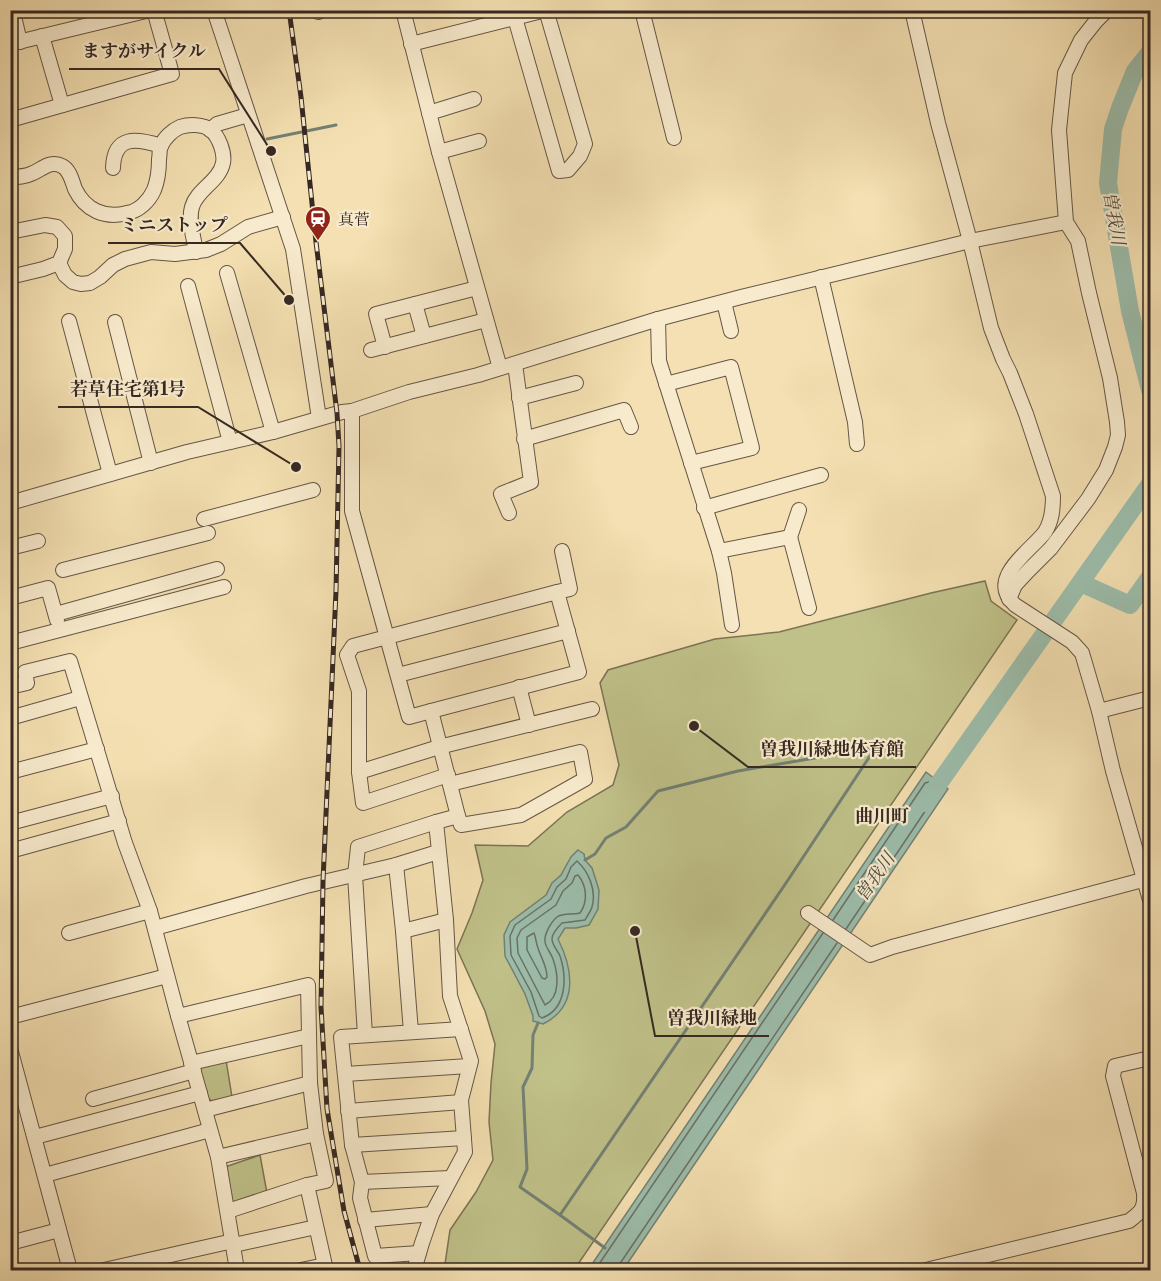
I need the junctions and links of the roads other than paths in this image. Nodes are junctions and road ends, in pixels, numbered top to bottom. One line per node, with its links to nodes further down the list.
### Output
1 (152, 10): 10 (street); 14 (street)
2 (214, 10): 16 (street)
3 (403, 10): 12 (street)
4 (546, 10): 9 (street); 9 (street)
5 (642, 10): 19 (street)
6 (912, 10): 28 (street)
7 (1107, 10): 26 (street)
8 (15, 12): 11 (street)
9 (524, 14): 12 (street)
10 (42, 36): 11 (street); 14 (street)
11 (15, 43)
12 (411, 44): 15 (street)
13 (474, 99): 15 (street)
14 (62, 105): 17 (street)
15 (429, 113): 22 (street)
16 (248, 115): 18 (street); 25 (street)
17 (10, 120)
18 (210, 130): 21 (street); 29 (street)
19 (674, 138)
20 (479, 141): 22 (street)
21 (161, 146): 23 (street); 24 (street)
22 (439, 152): 35 (street)
23 (113, 168)
24 (10, 177)
25 (283, 217): 29 (street); 50 (street)
26 (1066, 222): 28 (street); 75 (street)
27 (10, 232): 30 (street)
28 (970, 241): 33 (street); 75 (street)
29 (196, 252): 30 (street)
30 (59, 263): 32 (street)
31 (227, 273): 52 (street)
32 (14, 276)
33 (822, 277): 36 (street); 55 (street)
34 (188, 286): 54 (street)
35 (477, 288): 37 (street); 39 (street)
36 (724, 302): 38 (street); 42 (street)
37 (415, 304): 43 (street); 43 (street)
38 (658, 319): 44 (street); 47 (street)
39 (486, 320): 43 (street); 45 (street)
40 (69, 321): 58 (street)
41 (115, 322): 56 (street)
42 (731, 331)
43 (424, 336)
44 (515, 364): 45 (street); 48 (street)
45 (500, 368): 49 (street)
46 (576, 383): 48 (street)
47 (666, 384): 57 (street); 57 (street)
48 (519, 398): 53 (street)
49 (352, 411): 50 (street); 81 (street)
50 (319, 418): 52 (street)
51 (631, 427): 53 (street)
52 (273, 432): 54 (street)
53 (524, 439): 64 (street)
54 (230, 442): 56 (street)
55 (857, 444)
56 (151, 463): 58 (street)
57 (691, 463): 62 (street)
58 (110, 474): 61 (street)
59 (821, 475): 62 (street)
60 (312, 490): 71 (street)
61 (10, 503)
62 (705, 508): 69 (street)
63 (799, 510): 65 (street)
64 (508, 513)
65 (790, 537): 69 (street); 76 (street)
66 (38, 541): 67 (street)
67 (10, 548)
68 (562, 551): 73 (street)
69 (719, 551): 78 (street)
70 (217, 569): 77 (street)
71 (63, 570)
72 (224, 586): 79 (street)
73 (557, 592): 80 (street); 81 (street)
74 (10, 598): 77 (street)
75 (1012, 602): 90 (street)
76 (809, 608)
77 (56, 614): 79 (street)
78 (732, 625)
79 (60, 631): 82 (street)
80 (568, 632): 83 (street); 85 (street)
81 (388, 637): 83 (street); 96 (street)
82 (10, 644)
83 (398, 675): 89 (street)
84 (10, 687): 86 (street)
85 (519, 687): 89 (street); 92 (street)
86 (80, 698): 91 (street); 94 (street)
87 (1150, 698): 90 (street)
88 (592, 709): 92 (street)
89 (431, 711): 93 (street)
90 (1099, 711): 107 (street)
91 (10, 718)
92 (529, 725): 93 (street)
93 (439, 747): 96 (street); 97 (street)
94 (97, 749): 95 (street); 98 (street)
95 (10, 772)
96 (359, 772): 97 (street)
97 (449, 779): 99 (street); 99 (street)
98 (112, 796): 100 (street); 102 (street)
99 (458, 816): 101 (street)
100 (119, 821): 103 (street); 109 (street)
101 (436, 822): 104 (street); 106 (street)
102 (10, 823)
103 (10, 851)
104 (438, 852): 105 (street); 111 (street)
105 (396, 865): 106 (street); 113 (street)
106 (355, 875): 112 (street); 120 (street)
107 (1148, 879): 108 (street); 110 (street)
108 (1150, 900)
109 (150, 911): 112 (street); 114 (street)
110 (808, 913)
111 (446, 920): 113 (street); 118 (street)
112 (155, 928): 115 (street)
113 (403, 931): 119 (street)
114 (69, 933)
115 (168, 976): 116 (street); 117 (street)
116 (178, 1016): 121 (street); 125 (street)
117 (10, 1017)
118 (461, 1029): 119 (street); 124 (street)
119 (411, 1032): 120 (street)
120 (365, 1035): 126 (street)
121 (309, 1036): 125 (street); 127 (street)
122 (10, 1048): 135 (street)
123 (1150, 1058): 157 (street)
124 (470, 1066): 126 (street); 130 (street)
125 (193, 1067): 128 (street); 129 (street)
126 (345, 1074): 132 (street)
127 (310, 1083): 131 (street); 134 (street)
128 (200, 1093): 131 (street); 135 (street)
129 (93, 1099)
130 (461, 1102): 132 (street); 136 (street)
131 (205, 1110): 133 (street)
132 (348, 1111): 137 (street)
133 (210, 1130): 138 (street); 139 (street)
134 (316, 1134): 138 (street); 142 (street)
135 (35, 1137): 139 (street)
136 (464, 1138): 137 (street); 140 (street)
137 (352, 1145): 141 (street)
138 (218, 1157): 143 (street)
139 (45, 1175): 147 (street)
140 (450, 1178): 141 (street); 144 (street)
141 (362, 1182): 145 (street)
142 (307, 1185): 143 (street); 146 (street)
143 (228, 1211): 149 (street)
144 (432, 1214): 145 (street); 150 (street)
145 (365, 1220): 150 (street)
146 (316, 1227): 149 (street); 151 (street)
147 (59, 1230): 148 (street); 152 (street)
148 (10, 1243)
149 (234, 1243): 153 (street); 154 (street)
150 (419, 1253): 156 (street)
151 (325, 1268): 155 (street)
152 (70, 1270)
153 (104, 1270)
154 (237, 1270)
155 (301, 1270)
156 (414, 1270)
157 (927, 1270)

